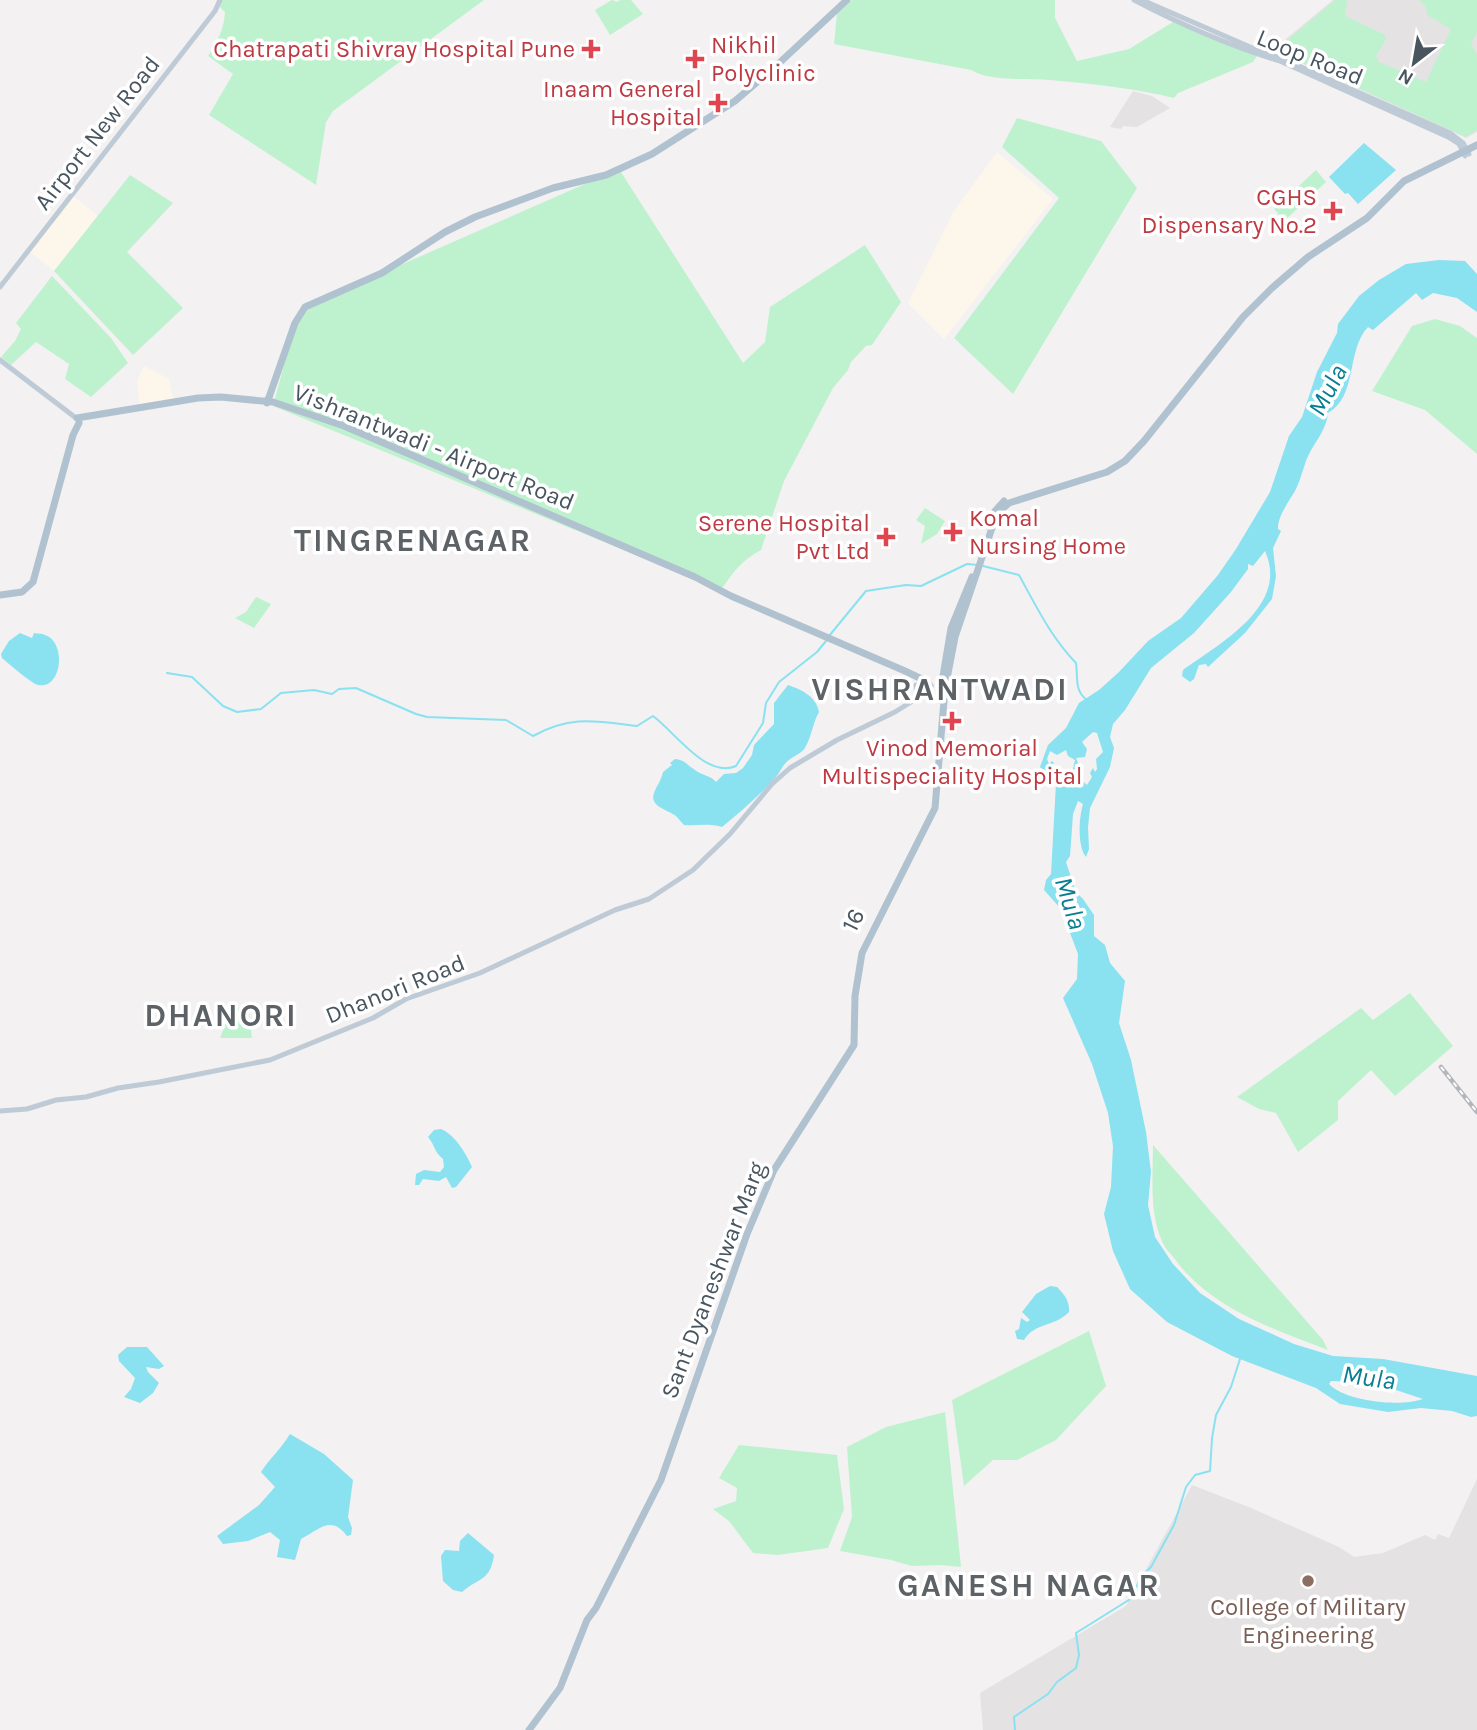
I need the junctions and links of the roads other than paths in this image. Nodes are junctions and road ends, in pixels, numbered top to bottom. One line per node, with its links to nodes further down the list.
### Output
1 (218, 0): 7 (main road, Airport New Road)
2 (844, 0): 9 (main road)
3 (1134, 0): 6 (main road, Loop Road)
4 (1142, 0): 6 (main road, Loop Road)
5 (1477, 143): 6 (main road)
6 (1465, 151): 11 (main road); 11 (main road)
7 (0, 284)
8 (0, 361): 10 (main road); 10 (main road)
9 (269, 403): 10 (main road, Vishrantwadi - Airport Road); 14 (main road, Vishrantwadi - Airport Road)
10 (76, 421): 12 (main road)
11 (978, 564): 14 (main road)
12 (0, 596)
13 (916, 685): 15 (main road)
14 (937, 689): 15 (main road, Dhanori Road); 16 (main road, 16); 16 (main road)
15 (919, 694): 18 (main road, Dhanori Road)
16 (927, 821): 17 (main road, 16)
17 (853, 1045): 19 (main road, Sant Dyaneshwar Marg)
18 (0, 1110)
19 (528, 1730)

